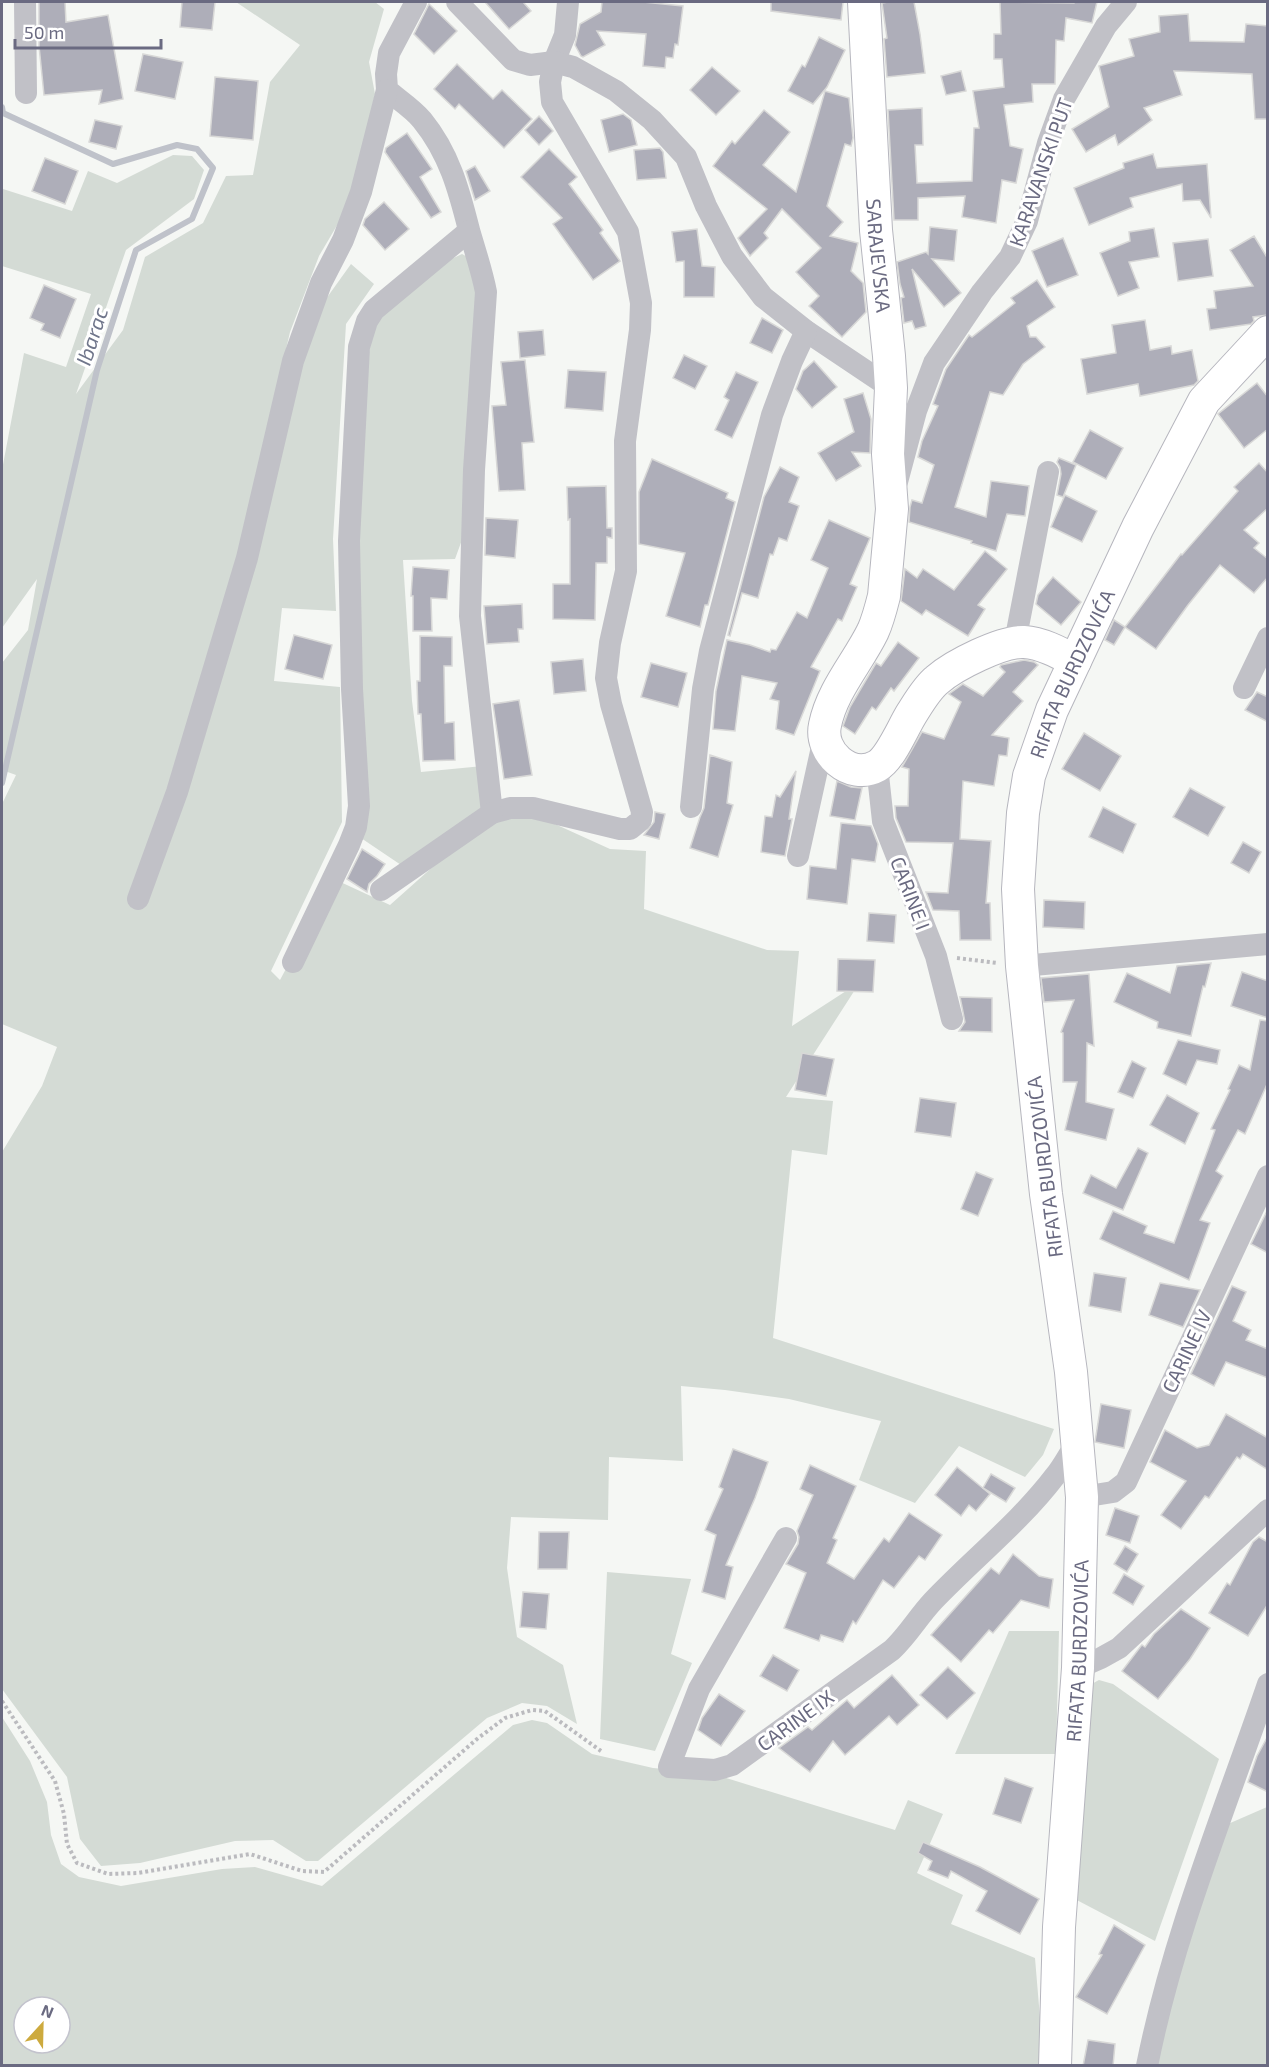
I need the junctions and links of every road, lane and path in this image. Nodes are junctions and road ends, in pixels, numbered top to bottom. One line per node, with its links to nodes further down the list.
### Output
1 (25, 2): 9 (street)
2 (416, 2): 8 (street)
3 (457, 2): 7 (street)
4 (568, 2): 7 (street)
5 (864, 2): 13 (street, SARAJEVSKA)
6 (1126, 2): 15 (street, KARAVANSKI PUT)
7 (554, 62): 11 (street); 23 (street)
8 (387, 90): 10 (street); 26 (street)
9 (26, 93)
10 (469, 231): 23 (street); 29 (street)
11 (806, 331): 13 (street); 22 (street)
12 (1268, 332): 18 (street, RIFATA BURDZOVIĆA)
13 (891, 388): 15 (street, SARAJEVSKA)
14 (1048, 472): 17 (street)
15 (892, 509): 20 (street, SARAJEVSKA)
16 (1268, 638): 19 (street)
17 (1015, 642): 18 (street); 21 (street)
18 (1075, 661): 30 (street, RIFATA BURDZOVIĆA)
19 (1244, 688)
20 (824, 738): 21 (street); 24 (street)
21 (877, 766): 28 (street, CARINE I)
22 (691, 807)
23 (492, 813): 25 (street)
24 (798, 856)
25 (381, 890)
26 (138, 899)
27 (1268, 944): 30 (street)
28 (936, 956): 30 (path); 31 (street, CARINE I)
29 (293, 963)
30 (1022, 966): 33 (street, RIFATA BURDZOVIĆA)
31 (952, 1019)
32 (1268, 1176): 34 (street, CARINE IV)
33 (1078, 1441): 34 (street, RIFATA BURDZOVIĆA); 36 (street, CARINE IX)
34 (1082, 1497): 37 (street, RIFATA BURDZOVIĆA)
35 (1268, 1510): 37 (street)
36 (786, 1538)
37 (1078, 1668): 41 (street, RIFATA BURDZOVIĆA)
38 (1268, 1684): 42 (street)
39 (2, 1701): 40 (path)
40 (601, 1751)
41 (1055, 2066)
42 (1147, 2066)

